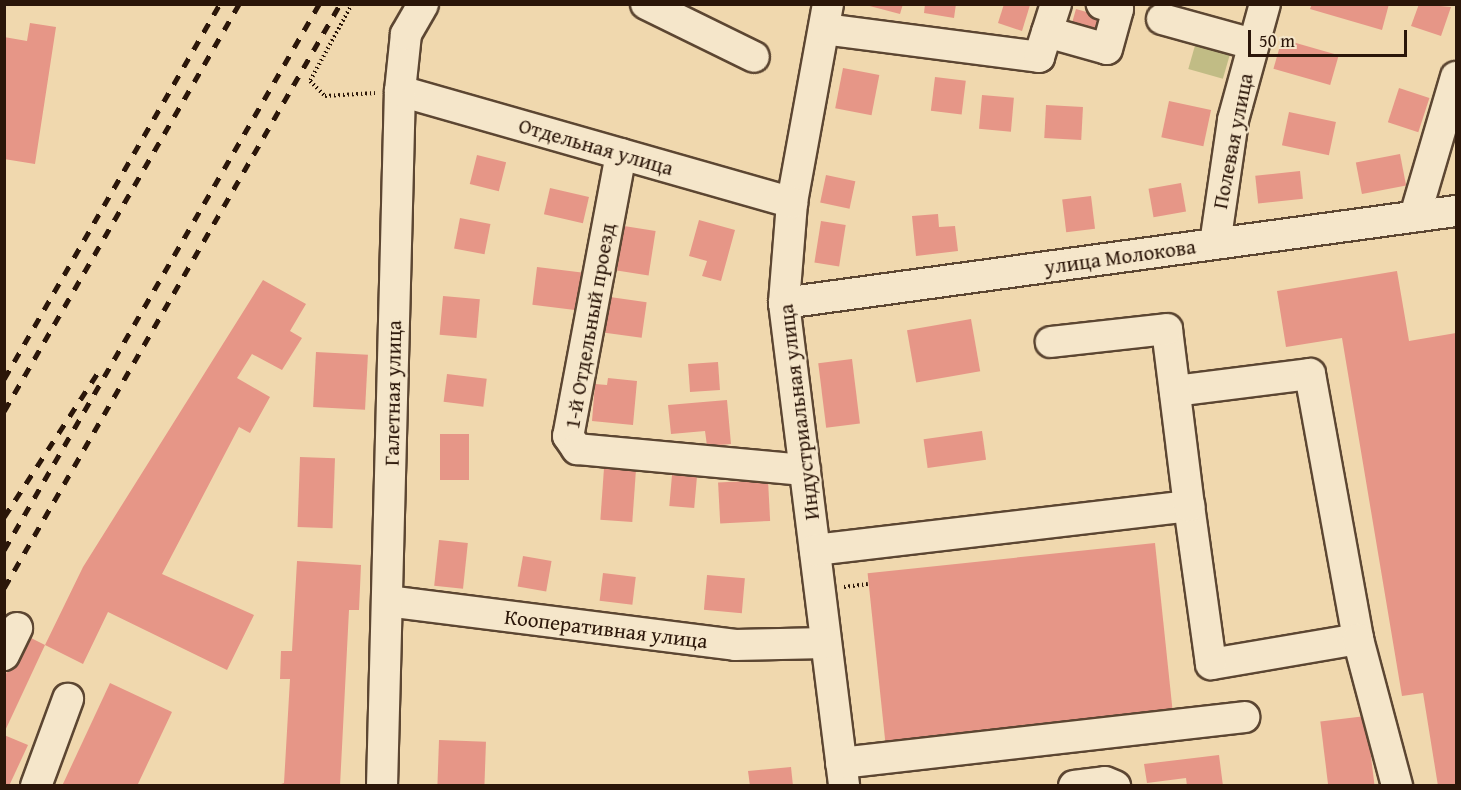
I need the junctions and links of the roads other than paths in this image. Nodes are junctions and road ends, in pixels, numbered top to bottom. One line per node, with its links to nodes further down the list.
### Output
1 (423, 4): 11 (street, Галетная улица)
2 (646, 4): 9 (street)
3 (1102, 4): 7 (street)
4 (1265, 4): 8 (street, Полевая улица)
5 (826, 17): 7 (street); 13 (street, Индустриальная улица)
6 (1162, 19): 8 (street)
7 (1047, 31)
8 (1253, 44): 16 (street, Полевая улица)
9 (754, 57)
10 (1456, 78): 15 (street)
11 (400, 91): 12 (street, Отдельная улица); 23 (street, Галетная улица)
12 (621, 154): 13 (street, Отдельная улица); 20 (street, 1-й Отдельный проезд)
13 (792, 203): 17 (street, Индустриальная улица)
14 (1456, 211): 15 (street, улица Молокова)
15 (1415, 216): 16 (street, улица Молокова)
16 (1215, 244): 17 (street, улица Молокова)
17 (784, 303): 20 (street, Индустриальная улица)
18 (1051, 342): 19 (street)
19 (1175, 391): 21 (street); 25 (street)
20 (805, 470): 22 (street, Индустриальная улица)
21 (1189, 506): 22 (street); 25 (street)
22 (815, 550): 26 (street, Индустриальная улица)
23 (387, 601): 26 (street, Кооперативная улица); 32 (street, Галетная улица)
24 (17, 628): 27 (street)
25 (1358, 639): 35 (street)
26 (826, 643): 30 (street, Индустриальная улица)
27 (4, 655)
28 (68, 699): 31 (street)
29 (1244, 717): 30 (street)
30 (843, 774)
31 (36, 786)
32 (382, 786)
33 (1074, 786): 34 (street)
34 (1115, 786)
35 (1397, 786)

